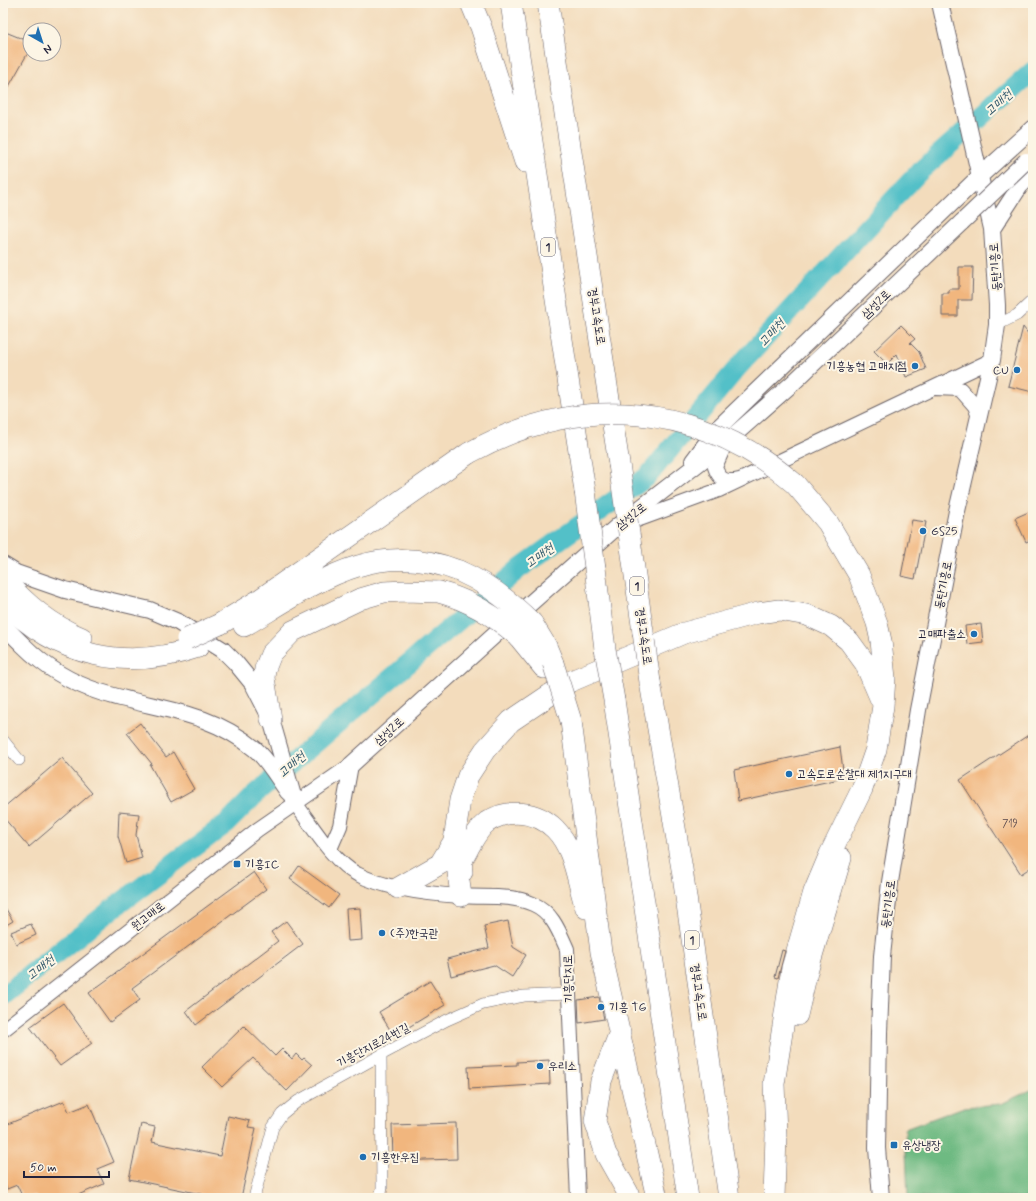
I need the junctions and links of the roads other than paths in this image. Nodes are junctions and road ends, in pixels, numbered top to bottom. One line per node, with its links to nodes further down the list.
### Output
1 (471, 3): 8 (highway)
2 (511, 3): 8 (highway, 1)
3 (548, 3): 18 (highway, 경부고속도로 / 1, bridge)
4 (940, 3): 7 (main road, 동탄기흥로)
5 (1033, 128): 7 (main road)
6 (1031, 163): 9 (main road); 15 (main road, 삼성2로, bridge)
7 (978, 169): 9 (main road, 동탄기흥로); 17 (main road)
8 (544, 219): 48 (highway, 1, bridge)
9 (992, 229): 11 (main road, 동탄기흥로)
10 (1033, 300): 11 (street)
11 (997, 325): 12 (main road, 동탄기흥로)
12 (992, 360): 13 (street); 14 (main road, 동탄기흥로)
13 (933, 388): 14 (street); 16 (street)
14 (979, 417): 51 (main road, 동탄기흥로)
15 (726, 442): 16 (street); 17 (main road, 삼성2로)
16 (743, 479): 18 (street)
17 (679, 480): 18 (main road, 삼성2로)
18 (625, 532): 31 (main road, 삼성2로); 49 (highway, 경부고속도로 / 1, bridge)
19 (3, 565): 27 (main road)
20 (3, 578): 25 (highway)
21 (3, 601): 25 (highway)
22 (3, 623): 29 (main road)
23 (226, 629): 24 (highway, bridge); 25 (highway); 26 (highway, bridge)
24 (525, 629): 27 (highway, bridge); 38 (highway, bridge)
25 (193, 643)
26 (883, 706): 34 (highway); 50 (highway)
27 (274, 727): 29 (main road); 32 (main road)
28 (3, 740): 30 (street)
29 (256, 750): 32 (main road)
30 (19, 760)
31 (351, 765): 33 (street, 삼성2로); 35 (street)
32 (279, 767): 33 (main road)
33 (296, 803): 35 (street, 기흥단지로); 40 (street, 원고매로)
34 (454, 841): 36 (highway); 37 (highway)
35 (330, 849): 36 (street, 기흥단지로)
36 (398, 888): 37 (street, 기흥단지로)
37 (461, 896): 38 (highway); 39 (street, 기흥단지로)
38 (602, 952): 41 (highway)
39 (568, 994): 42 (street, 기흥단지로24번길); 45 (street, 기흥단지로)
40 (3, 1030)
41 (620, 1032): 46 (highway); 47 (highway)
42 (381, 1055): 43 (street, 기흥단지로24번길); 44 (street)
43 (254, 1198)
44 (380, 1198)
45 (578, 1198)
46 (629, 1198)
47 (657, 1198)
48 (688, 1198)
49 (729, 1198)
50 (774, 1198)
51 (881, 1198)

